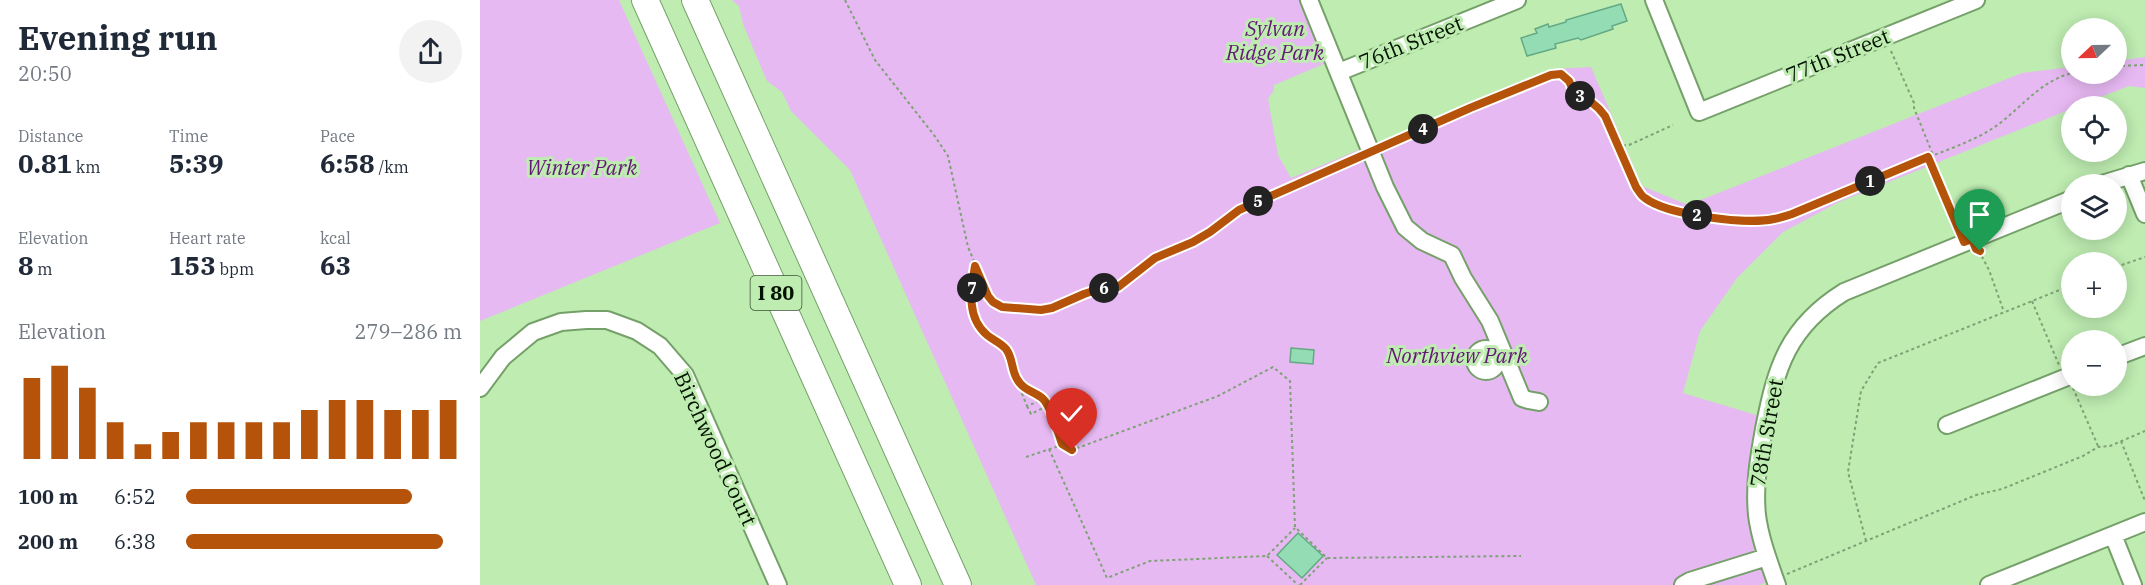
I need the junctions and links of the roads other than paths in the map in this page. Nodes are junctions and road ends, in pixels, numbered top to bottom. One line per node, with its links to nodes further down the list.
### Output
1 (645, 0): 23 (highway, I 80)
2 (695, 0): 24 (highway, I 80)
3 (1309, 0): 8 (street)
4 (1517, 0): 7 (street, 76th Street)
5 (1654, 0): 6 (street, 77th Street)
6 (1976, 0)
7 (1489, 5): 8 (street, 76th Street)
8 (1339, 72): 16 (street)
9 (2137, 173): 11 (street)
10 (2061, 203): 20 (street, 78th Street)
11 (2145, 214)
12 (2145, 346): 13 (street)
13 (2127, 353)
14 (2061, 383): 17 (street)
15 (480, 388): 22 (street, Birchwood Court)
16 (1539, 402)
17 (1947, 425)
18 (2145, 522): 19 (street)
19 (2113, 535): 26 (street); 27 (street)
20 (1767, 557): 21 (street, 78th Street); 25 (street)
21 (1776, 582)
22 (778, 585)
23 (908, 585)
24 (958, 585)
25 (1683, 585)
26 (1989, 585)
27 (2133, 585)

